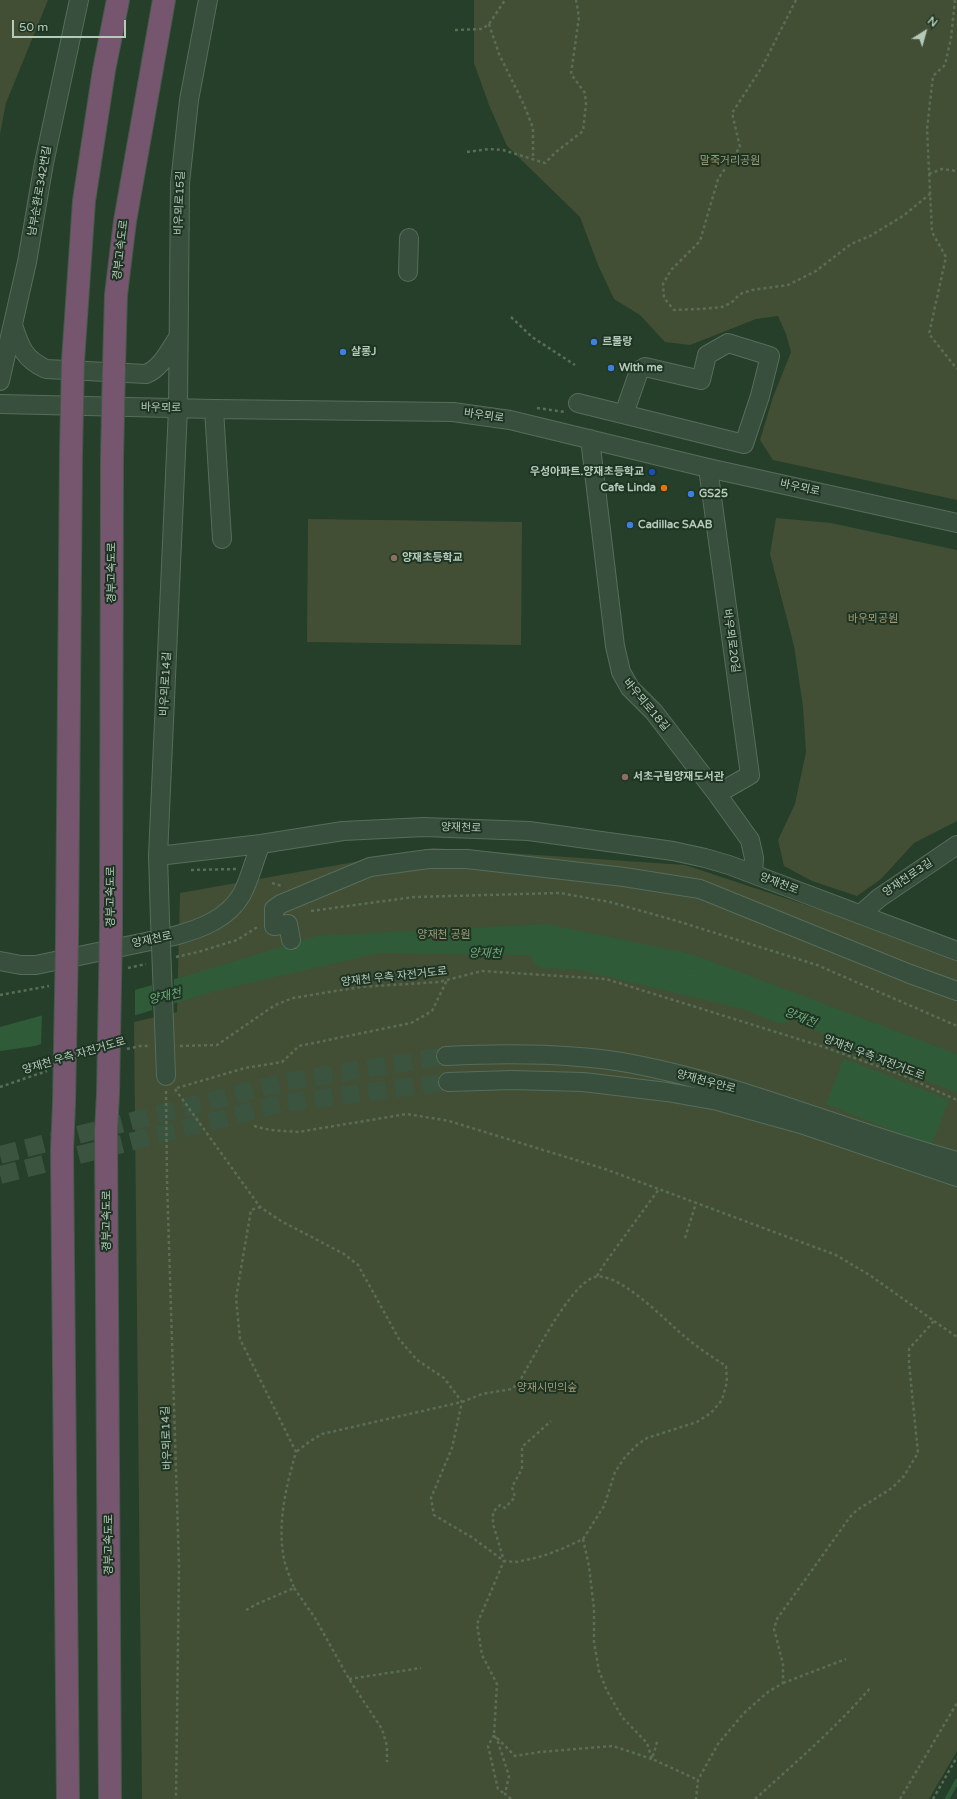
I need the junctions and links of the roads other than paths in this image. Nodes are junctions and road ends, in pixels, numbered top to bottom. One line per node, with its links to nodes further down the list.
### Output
1 (79, 0): 7 (street, 남부순환로342번길)
2 (118, 0): 35 (highway, bridge)
3 (164, 0): 36 (highway, 경부고속도로, bridge)
4 (208, 0): 8 (street, 비우뫼로15길)
5 (409, 238): 6 (street)
6 (408, 272)
7 (13, 325): 8 (street); 9 (street, 남부순환로342번길)
8 (177, 339): 12 (street, 비우뫼로15길)
9 (0, 381)
10 (578, 403): 14 (street)
11 (0, 404): 12 (street, 바우뫼로)
12 (178, 408): 13 (street, 바우뫼로); 22 (street, 비우뫼로14길)
13 (214, 409): 15 (street, 바우뫼로); 18 (street)
14 (624, 414): 14 (street)
15 (590, 439): 16 (street, 바우뫼로); 19 (street, 바우뫼로18길)
16 (708, 468): 17 (street, 바우뫼로); 19 (street, 바우뫼로20길)
17 (957, 523)
18 (222, 538)
19 (717, 794): 23 (street, 바우뫼로18길)
20 (260, 844): 22 (street); 23 (street, 양재천로); 27 (street, 양재천로)
21 (957, 845): 24 (street, 양재천로3길)
22 (158, 865): 30 (street, 비우뫼로14길, bridge)
23 (753, 874): 24 (street, 양재천로)
24 (861, 914): 26 (street, 양재천로)
25 (291, 940): 28 (street)
26 (957, 951)
27 (0, 960)
28 (957, 991)
29 (446, 1056): 32 (street, 양재천우안로)
30 (170, 1082)
31 (448, 1082): 32 (street, 양재천우안로)
32 (804, 1118): 33 (street, 양재천우안로); 34 (street, 양재천우안로)
33 (957, 1161)
34 (957, 1178)
35 (68, 1799)
36 (110, 1799)

